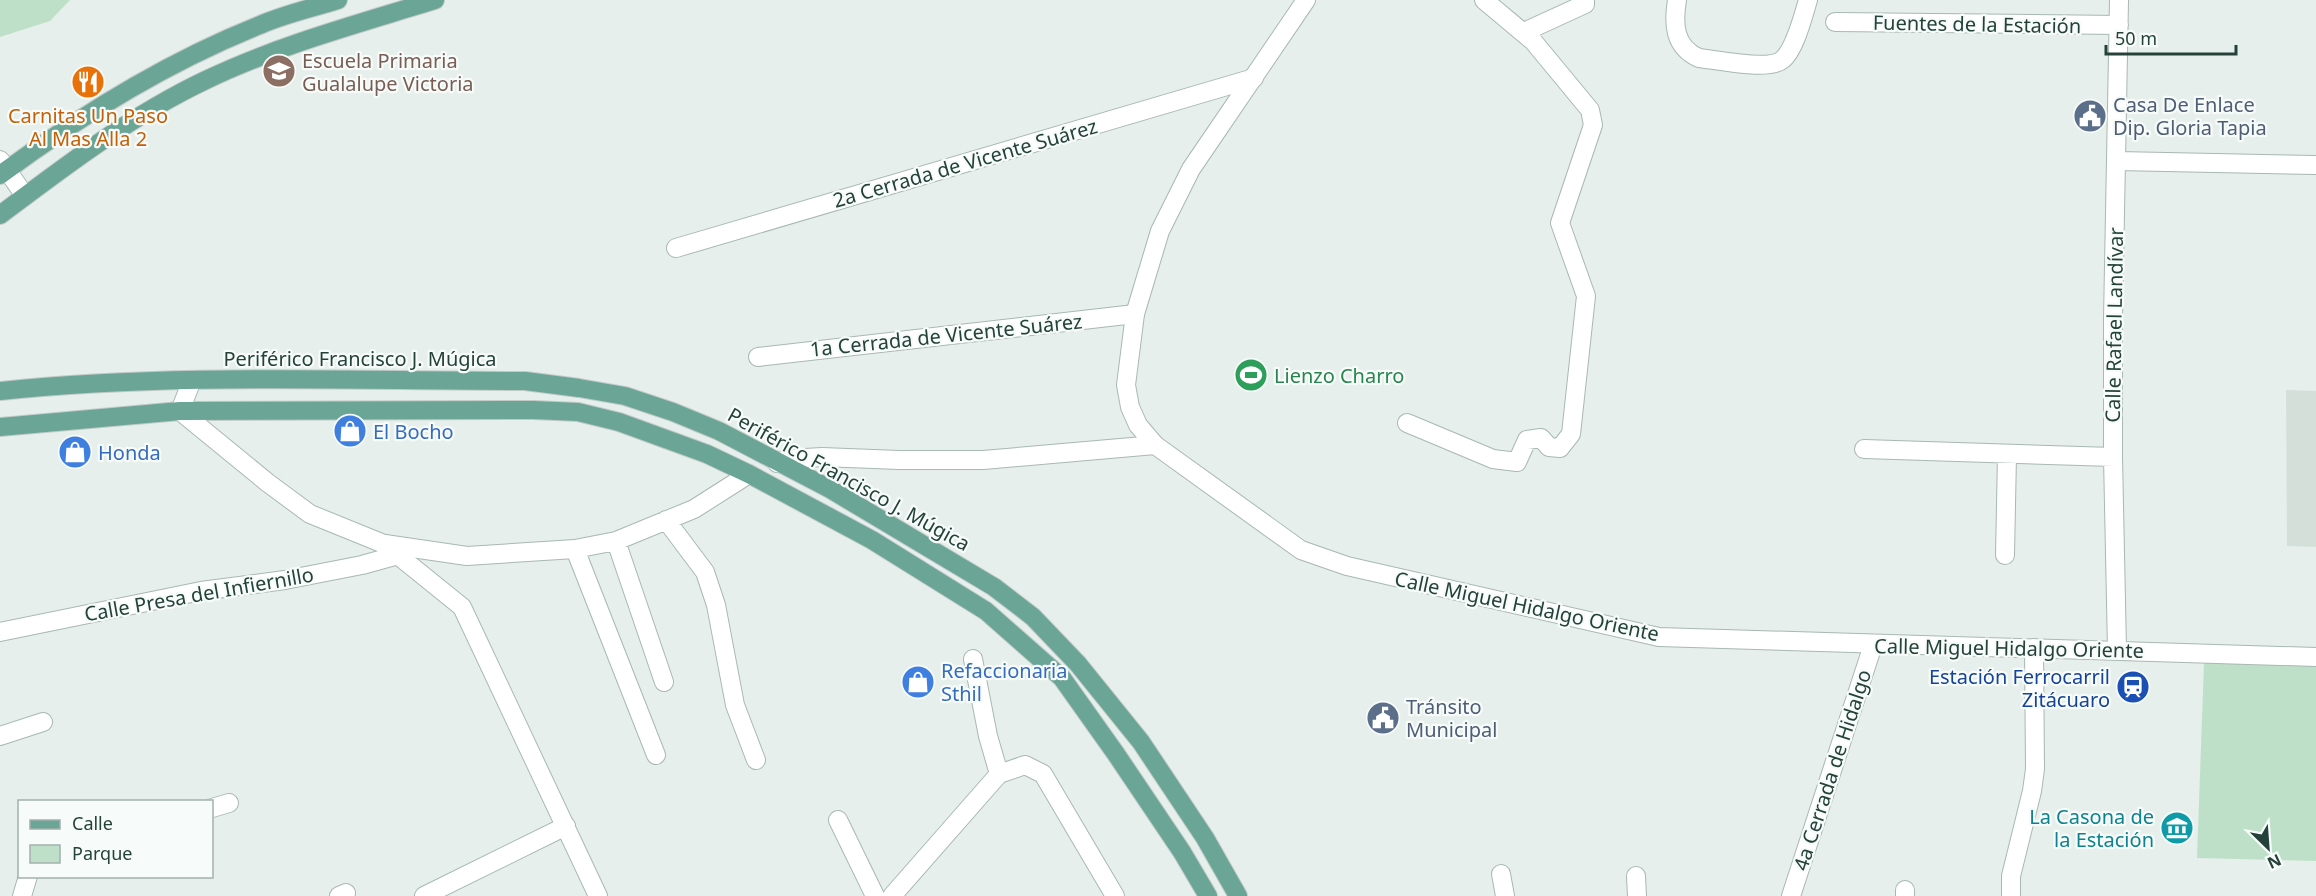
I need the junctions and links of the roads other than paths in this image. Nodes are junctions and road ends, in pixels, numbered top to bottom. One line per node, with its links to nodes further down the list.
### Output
1 (339, 0): 15 (main road)
2 (435, 0): 16 (main road)
3 (1306, 0): 12 (street, Calle Miguel Hidalgo Oriente)
4 (1484, 0): 11 (street)
5 (1586, 0): 11 (street)
6 (1677, 0): 7 (street)
7 (1808, 0)
8 (2119, 0): 10 (street, Calle Rafael Landívar)
9 (1835, 22): 10 (street, Fuentes de la Estación)
10 (2119, 25): 13 (street, Calle Rafael Landívar)
11 (1524, 32): 24 (street)
12 (1254, 78): 18 (street, 2a Cerrada de Vicente Suárez); 19 (street, Calle Miguel Hidalgo Oriente)
13 (2117, 161): 14 (street); 29 (street, Calle Rafael Landívar)
14 (2316, 165)
15 (2, 168): 16 (street)
16 (25, 196): 17 (main road)
17 (0, 215)
18 (676, 248)
19 (1135, 314): 20 (street, 1a Cerrada de Vicente Suárez); 26 (street, Calle Miguel Hidalgo Oriente)
20 (758, 357)
21 (192, 380): 22 (main road, Periférico Francisco J. Múgica); 23 (street); 30 (main road, Periférico Francisco J. Múgica)
22 (0, 391)
23 (180, 411): 25 (main road); 31 (main road); 34 (street)
24 (1407, 423)
25 (0, 427)
26 (1155, 445): 30 (street); 38 (street, Calle Miguel Hidalgo Oriente)
27 (1864, 449): 28 (street)
28 (2007, 455): 29 (street); 36 (street)
29 (2113, 457): 40 (street, Calle Rafael Landívar)
30 (777, 463): 63 (main road, Periférico Francisco J. Múgica)
31 (749, 474): 32 (street, Calle Presa del Infiernillo); 62 (main road)
32 (666, 520): 33 (street, Calle Presa del Infiernillo); 47 (street)
33 (616, 540): 35 (street, Calle Presa del Infiernillo); 43 (street)
34 (391, 549): 35 (street, Calle Presa del Infiernillo); 37 (street, Calle Presa del Infiernillo); 52 (street)
35 (575, 549): 46 (street)
36 (2006, 555)
37 (0, 632)
38 (1873, 645): 39 (street, Calle Miguel Hidalgo Oriente); 66 (street, 4a Cerrada de Hidalgo)
39 (2034, 648): 40 (street, Calle Miguel Hidalgo Oriente); 67 (street)
40 (2118, 650): 41 (street, Calle Miguel Hidalgo Oriente)
41 (2316, 657)
42 (973, 659): 48 (street)
43 (664, 682)
44 (43, 722): 45 (street)
45 (0, 736)
46 (656, 755)
47 (756, 760)
48 (999, 774): 60 (street); 61 (street)
49 (229, 803): 50 (street)
50 (213, 808)
51 (838, 820): 59 (street)
52 (566, 826): 57 (street); 58 (street)
53 (1501, 874): 64 (street)
54 (1635, 876): 65 (street)
55 (27, 878): 56 (street)
56 (22, 896)
57 (424, 896)
58 (598, 896)
59 (875, 896)
60 (892, 896)
61 (1115, 896)
62 (1209, 896)
63 (1238, 896)
64 (1505, 896)
65 (1636, 896)
66 (1791, 896)
67 (2011, 896)

